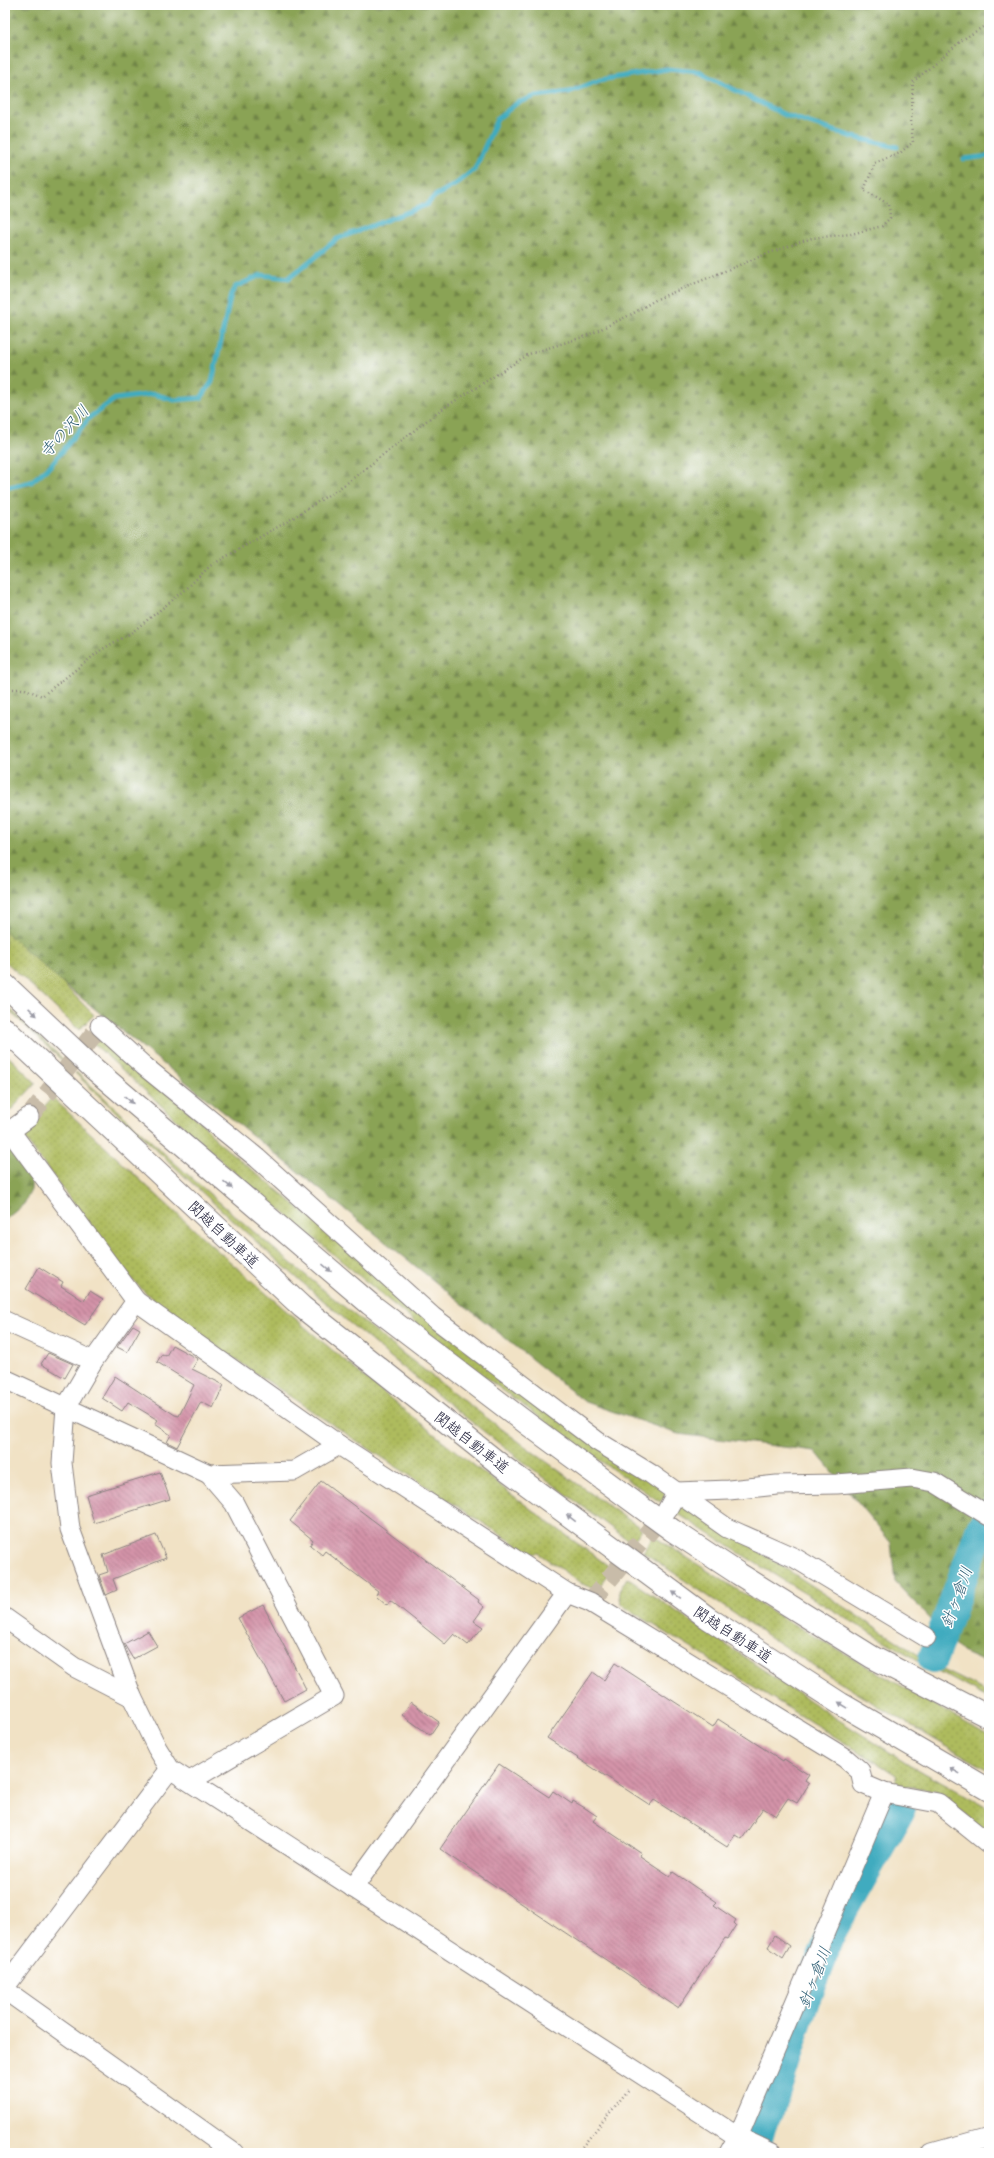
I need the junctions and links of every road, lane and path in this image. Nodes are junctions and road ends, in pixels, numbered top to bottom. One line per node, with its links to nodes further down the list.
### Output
1 (989, 23): 2 (path)
2 (5, 689)
3 (5, 985): 22 (highway, one-way to 22)
4 (100, 1026): 15 (street)
5 (5, 1030): 25 (highway, 関越自動車道, one-way to 5)
6 (29, 1117): 7 (street)
7 (8, 1130): 8 (street)
8 (136, 1301): 10 (street); 13 (street)
9 (5, 1321): 10 (street)
10 (93, 1361): 12 (street)
11 (5, 1378): 12 (street)
12 (66, 1407): 14 (street); 21 (street)
13 (339, 1445): 14 (street); 18 (street)
14 (209, 1474): 24 (street)
15 (677, 1492): 16 (street); 17 (street); 20 (street)
16 (667, 1510)
17 (989, 1516)
18 (567, 1593): 26 (street); 28 (street)
19 (5, 1618): 21 (street)
20 (926, 1637)
21 (132, 1697): 23 (street)
22 (989, 1718)
23 (170, 1768): 24 (street); 29 (street)
24 (190, 1781): 28 (street)
25 (989, 1790)
26 (884, 1794): 27 (street); 32 (street)
27 (989, 1844)
28 (353, 1888): 30 (street)
29 (5, 1988): 33 (street)
30 (641, 2075): 32 (street); 34 (path)
31 (989, 2137): 36 (street)
32 (733, 2145): 35 (street)
33 (234, 2153)
34 (577, 2153)
35 (772, 2153)
36 (932, 2153)

